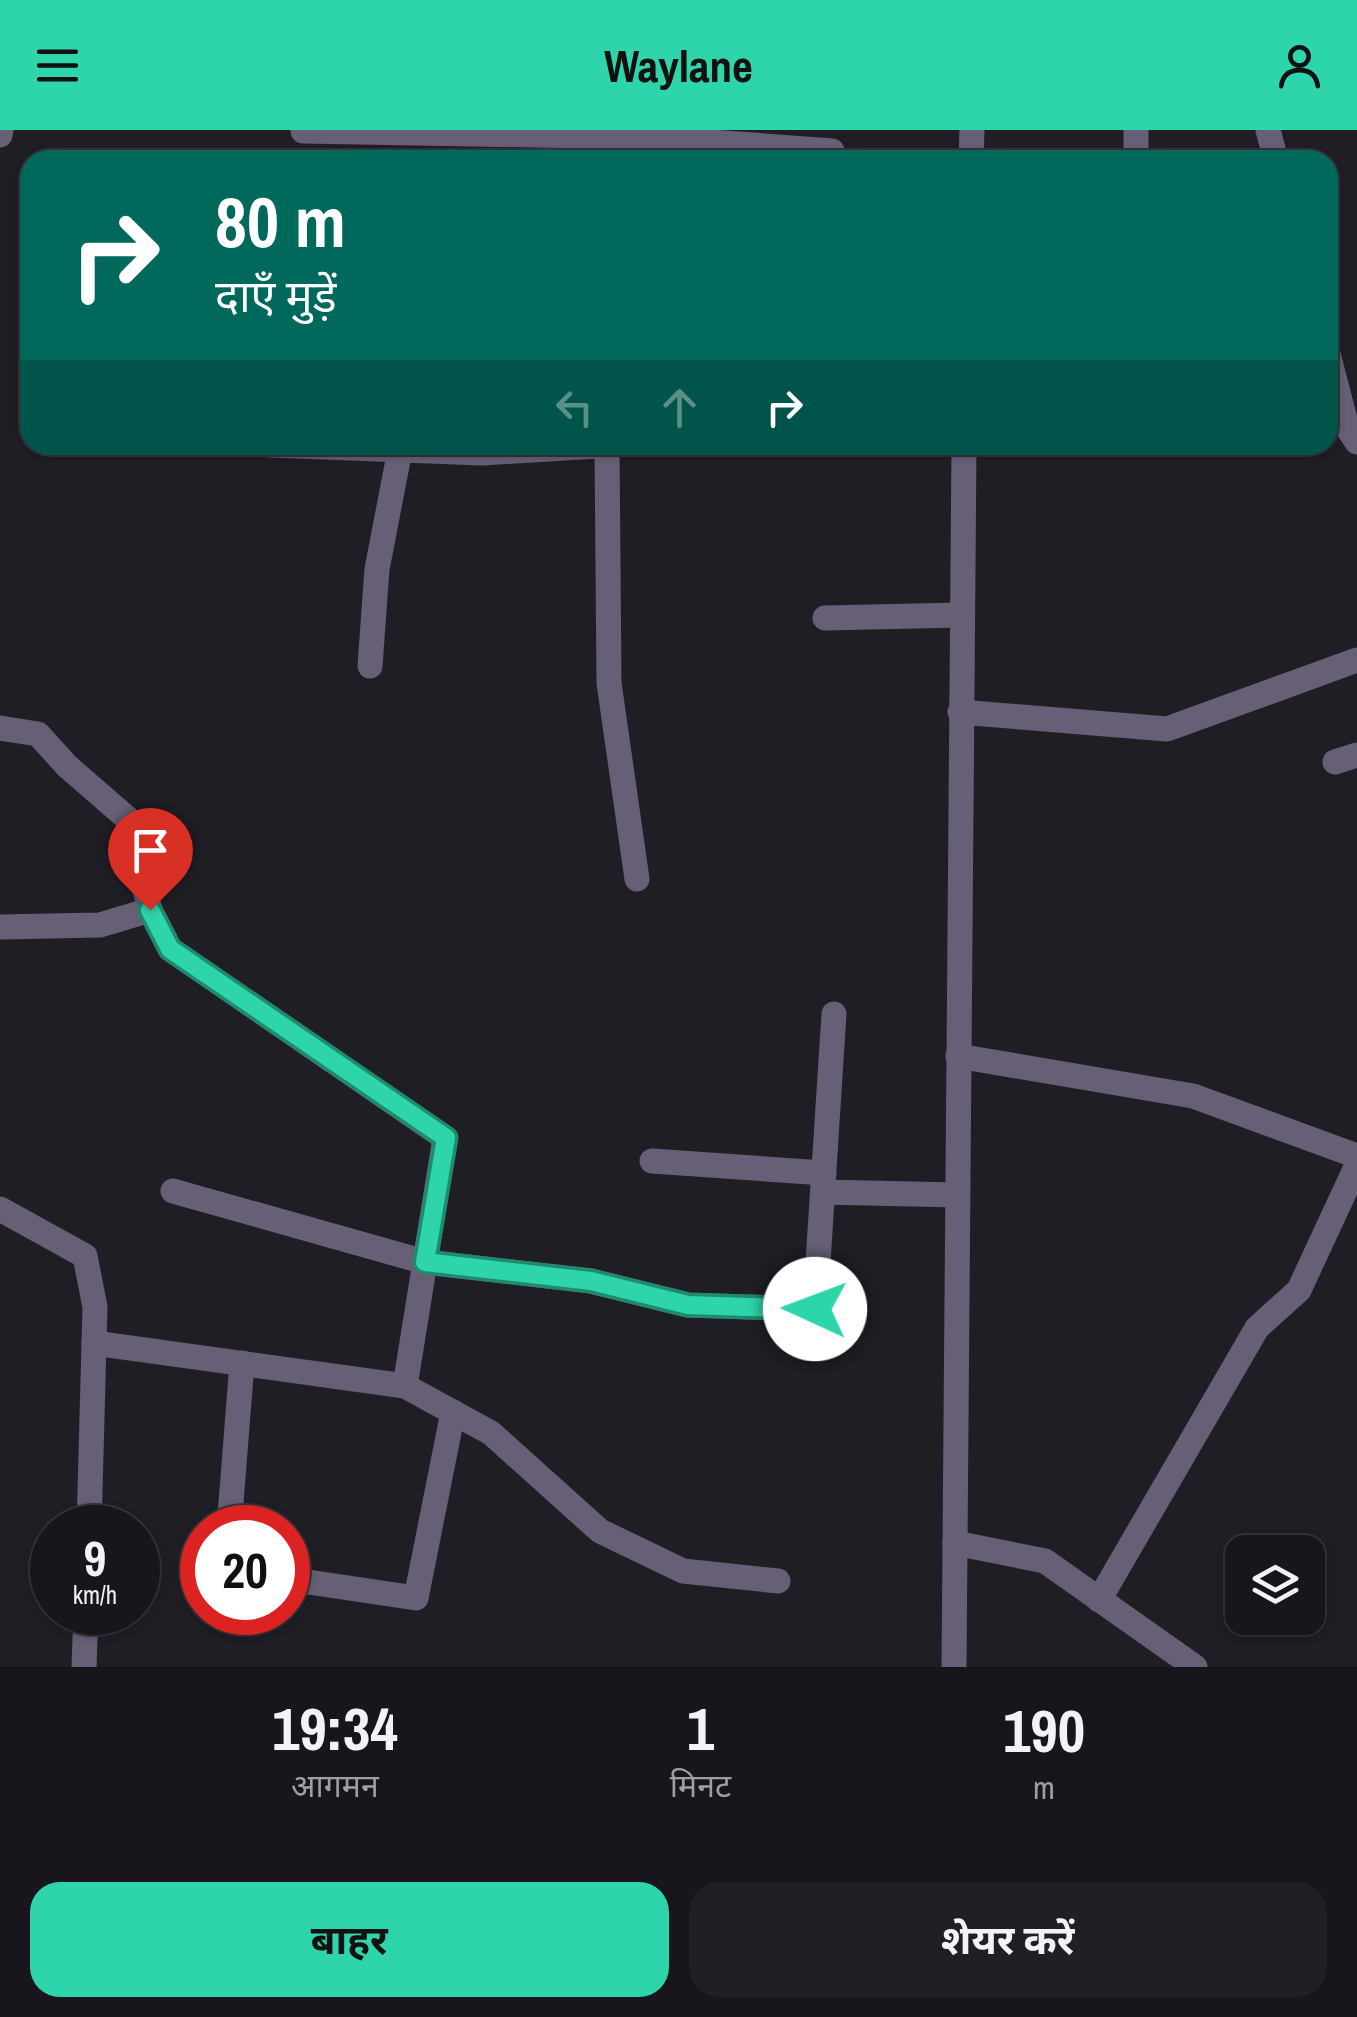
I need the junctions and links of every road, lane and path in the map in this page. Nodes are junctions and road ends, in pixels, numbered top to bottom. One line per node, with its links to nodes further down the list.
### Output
1 (304, 131): 2 (street)
2 (645, 149): 3 (street)
3 (738, 150)
4 (1338, 380): 5 (street)
5 (1351, 414): 6 (street)
6 (1357, 442)
7 (399, 455): 13 (street)
8 (607, 455): 16 (street)
9 (964, 455): 10 (street)
10 (960, 615): 11 (street); 14 (street)
11 (825, 618)
12 (1357, 660): 14 (street)
13 (370, 666)
14 (960, 712): 20 (street)
15 (0, 728): 17 (street)
16 (637, 879)
17 (150, 910): 18 (street); 28 (street)
18 (0, 927)
19 (834, 1014): 24 (street)
20 (958, 1056): 21 (street); 26 (street)
21 (1357, 1156)
22 (652, 1161): 24 (street)
23 (1357, 1165): 38 (street)
24 (823, 1183): 26 (street); 28 (street)
25 (173, 1192): 28 (street)
26 (957, 1195): 35 (street)
27 (0, 1210): 29 (street)
28 (425, 1262): 31 (street)
29 (94, 1342): 30 (street); 33 (street)
30 (242, 1363): 31 (street); 34 (street)
31 (405, 1386): 32 (street)
32 (453, 1412): 36 (street); 37 (street)
33 (90, 1505)
34 (231, 1505)
35 (955, 1544): 38 (street); 41 (street)
36 (778, 1581)
37 (310, 1583)
38 (1099, 1600): 42 (street)
39 (85, 1635): 40 (street)
40 (84, 1667)
41 (954, 1667)
42 (1195, 1667)

